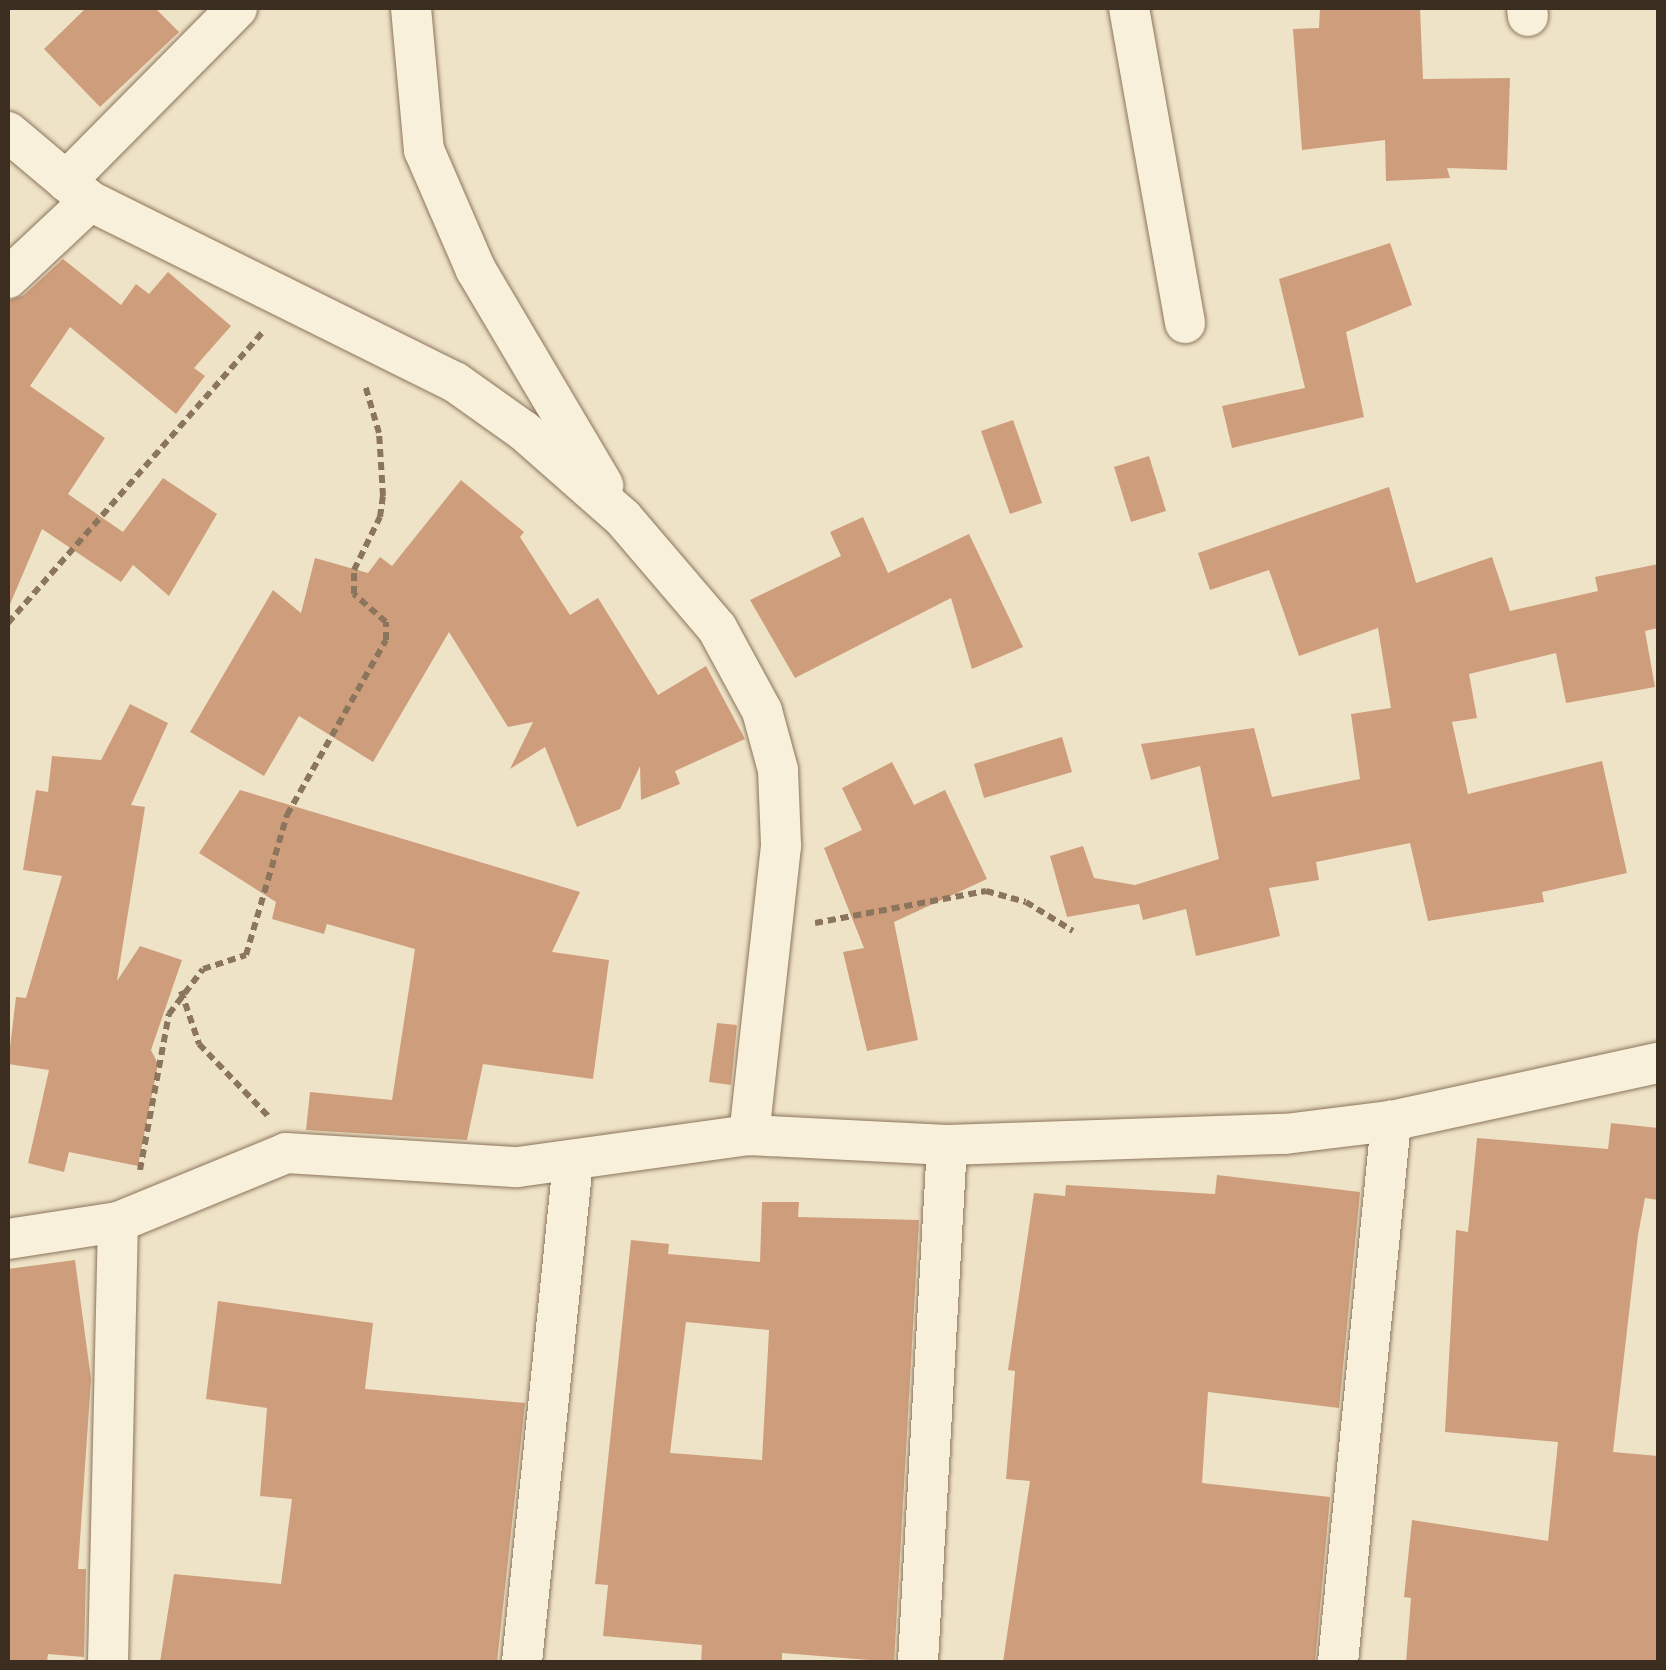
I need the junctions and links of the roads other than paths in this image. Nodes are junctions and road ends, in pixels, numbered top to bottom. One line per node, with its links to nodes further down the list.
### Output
1 (237, 8): 5 (street)
2 (412, 8): 8 (street)
3 (1128, 8): 7 (street)
4 (8, 132): 5 (street)
5 (78, 191): 6 (street); 8 (street)
6 (8, 278)
7 (1185, 323)
8 (623, 518): 11 (street)
9 (1658, 1063): 10 (street)
10 (1391, 1121): 12 (street); 19 (street)
11 (749, 1135): 12 (street); 13 (street)
12 (947, 1145): 18 (street)
13 (574, 1162): 14 (street); 17 (street)
14 (124, 1218): 15 (street); 16 (street)
15 (8, 1239)
16 (108, 1662)
17 (522, 1662)
18 (918, 1662)
19 (1338, 1662)

